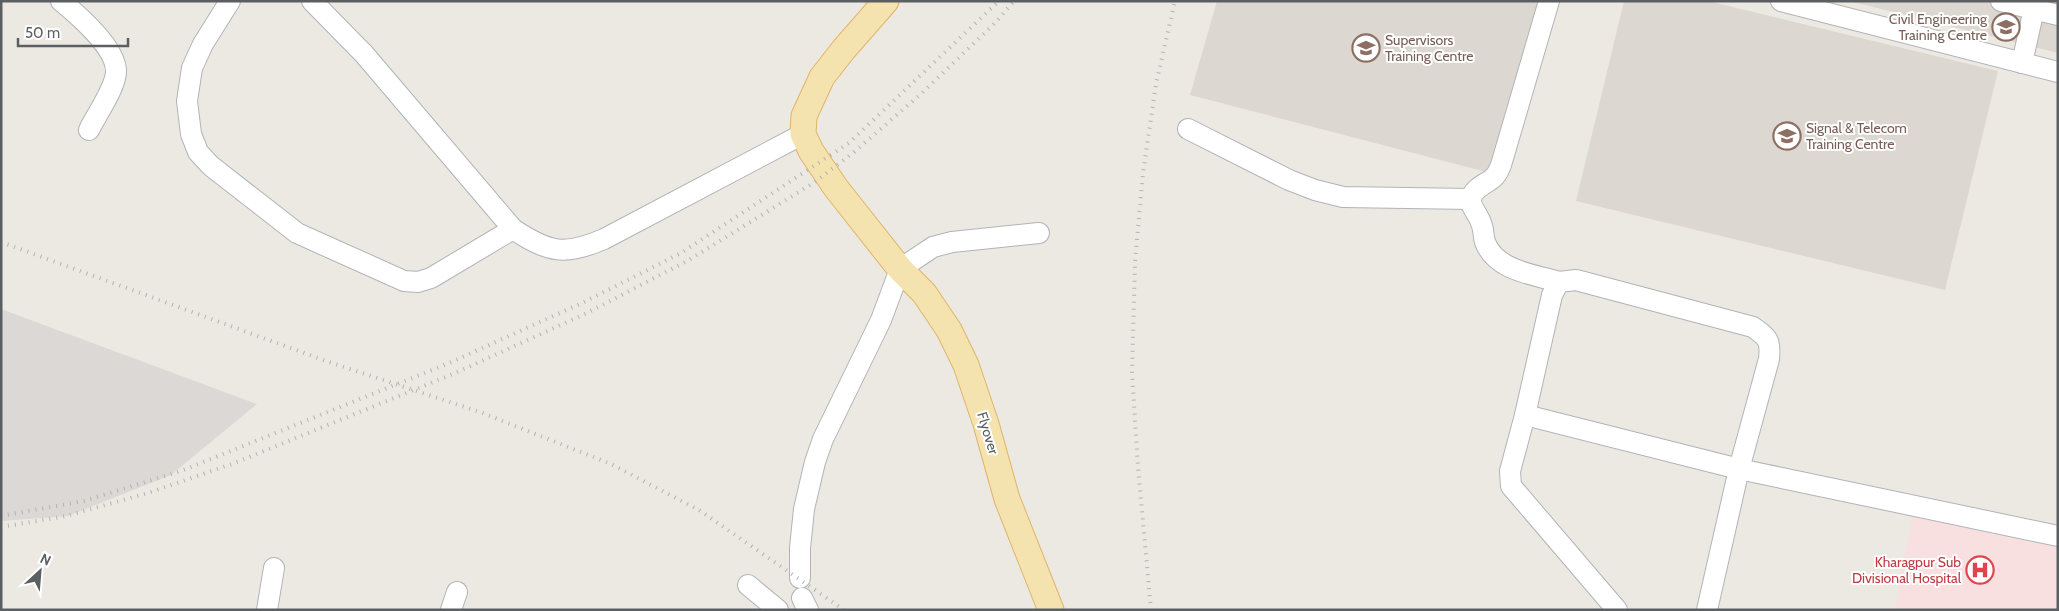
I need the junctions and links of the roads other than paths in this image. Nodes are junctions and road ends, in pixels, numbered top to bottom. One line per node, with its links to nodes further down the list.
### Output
1 (230, 1): 16 (street)
2 (312, 1): 16 (street)
3 (886, 1): 14 (main road)
4 (1549, 1): 15 (street)
5 (1781, 1): 10 (street)
6 (2001, 1): 8 (street)
7 (63, 2): 13 (street)
8 (2034, 9): 9 (street); 10 (street)
9 (2058, 15)
10 (2022, 63): 11 (street)
11 (2058, 72)
12 (1188, 129): 15 (street)
13 (89, 130)
14 (803, 134): 16 (street); 18 (main road, Flyover)
15 (1471, 198): 19 (street)
16 (514, 229)
17 (1039, 233): 18 (street)
18 (900, 269): 24 (street); 28 (main road, Flyover)
19 (1559, 282): 20 (street); 21 (street)
20 (1525, 415): 21 (street); 29 (street)
21 (1739, 469): 22 (street); 30 (street)
22 (2058, 536)
23 (274, 568): 26 (street)
24 (800, 578)
25 (748, 585): 27 (street)
26 (267, 610)
27 (778, 610)
28 (1051, 610)
29 (1617, 610)
30 (1707, 610)

